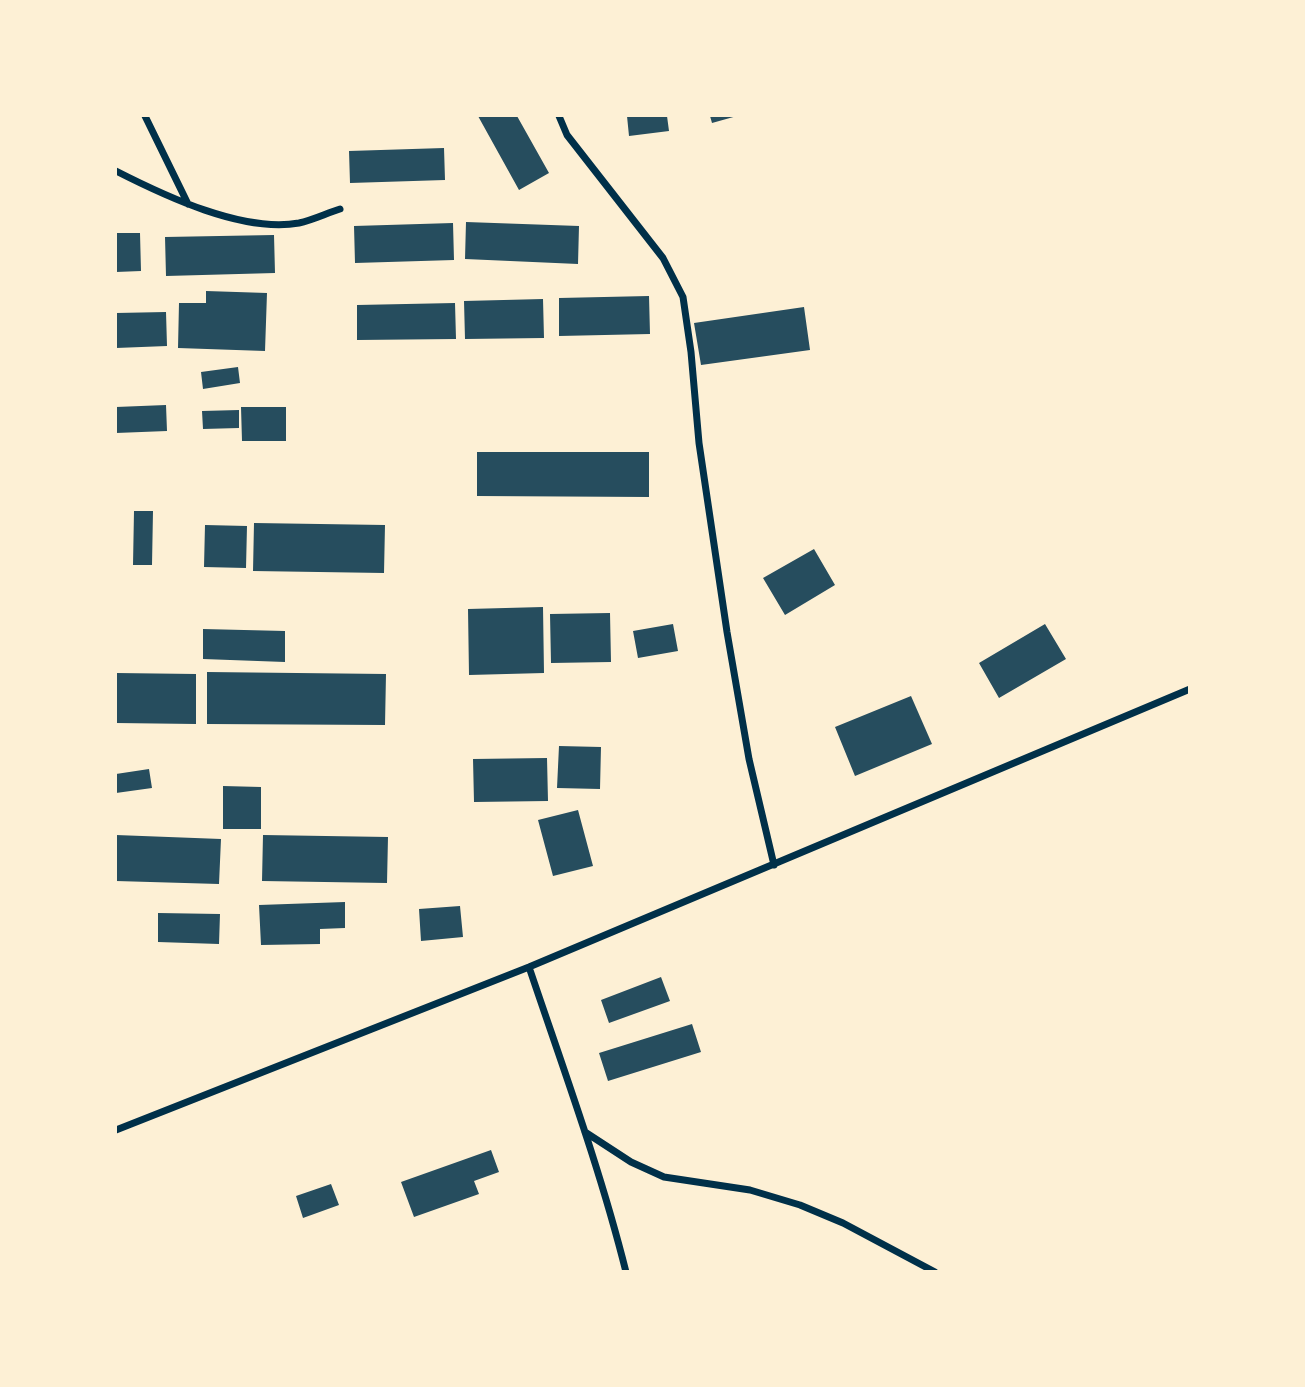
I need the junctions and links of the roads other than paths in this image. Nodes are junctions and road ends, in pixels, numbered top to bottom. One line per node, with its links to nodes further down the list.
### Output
1 (145, 116): 4 (street)
2 (559, 116): 7 (street)
3 (116, 171): 4 (street)
4 (188, 204): 5 (street)
5 (340, 209)
6 (1189, 689): 7 (street)
7 (774, 865): 8 (street)
8 (529, 967): 9 (street); 10 (street)
9 (116, 1130)
10 (585, 1132): 11 (street); 12 (street)
11 (626, 1272)
12 (935, 1272)

